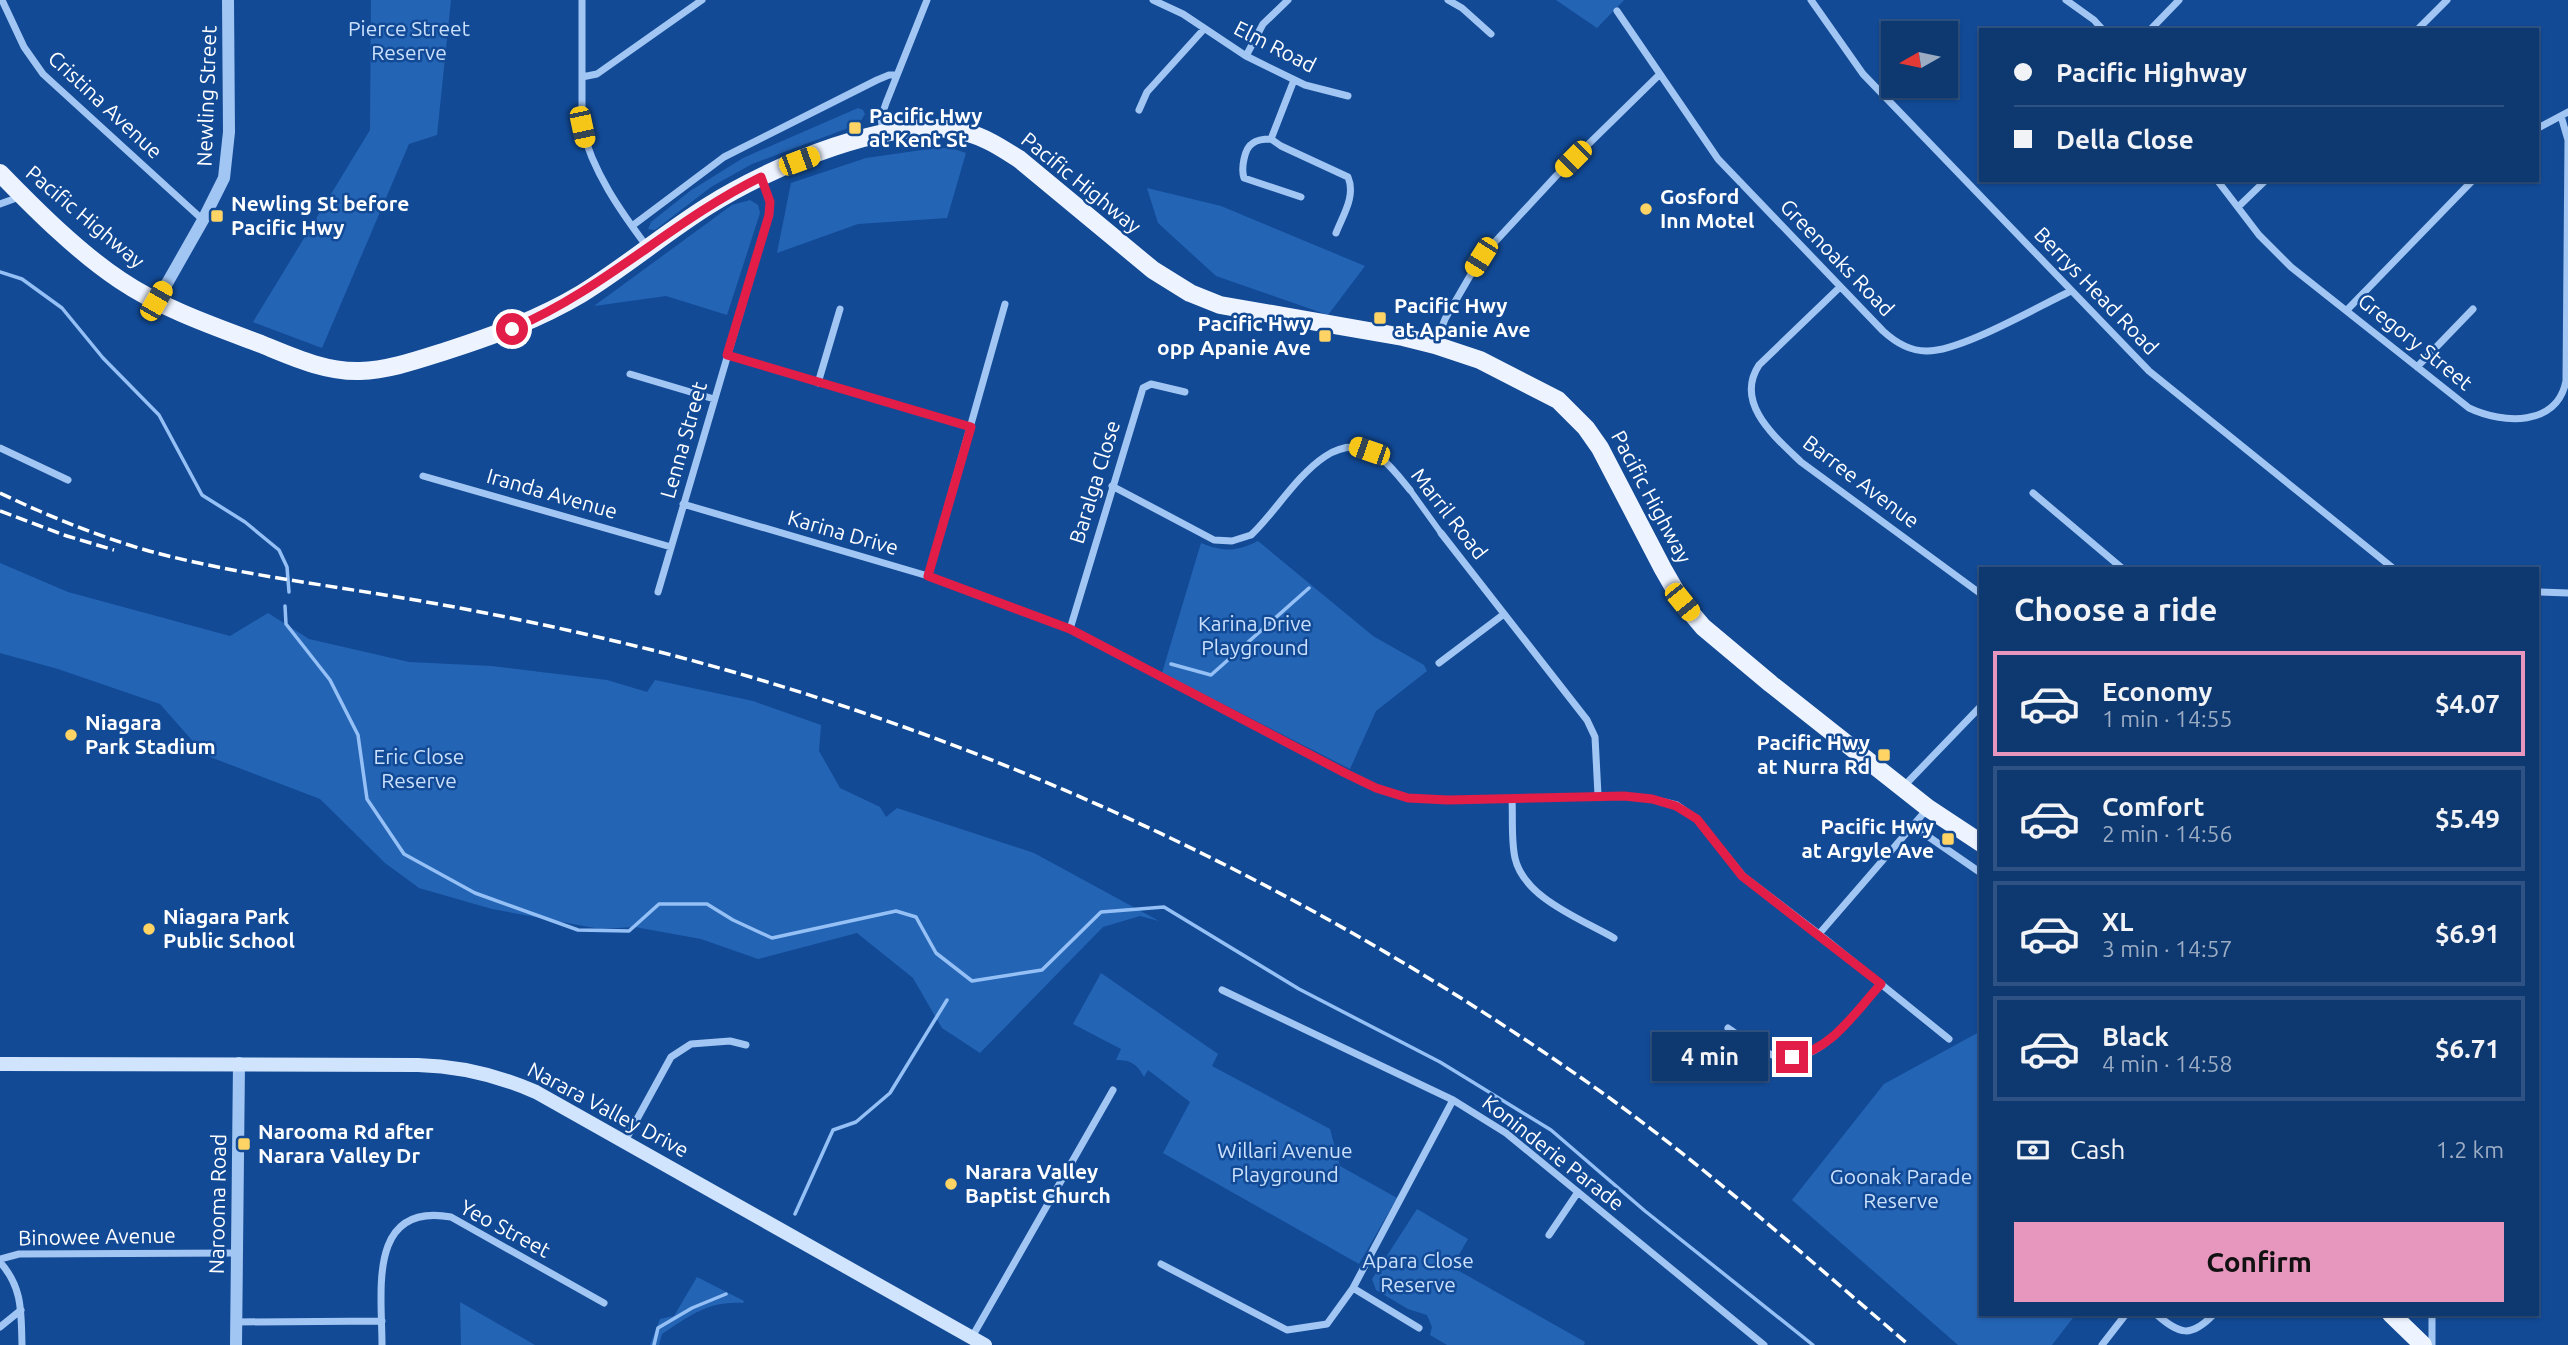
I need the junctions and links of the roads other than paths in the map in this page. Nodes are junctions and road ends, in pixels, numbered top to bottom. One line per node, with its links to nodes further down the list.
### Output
1 (2, 0): 39 (street, Cristina Avenue)
2 (228, 0): 39 (street, Newling Street)
3 (582, 0): 22 (street)
4 (702, 0): 22 (street)
5 (927, 0): 20 (street)
6 (1153, 0): 17 (street, Elm Road)
7 (1288, 0): 19 (street)
8 (1448, 0): 18 (street)
9 (1811, 0): 44 (street, Berrys Head Road)
10 (2066, 0): 14 (street)
11 (2179, 0): 15 (street)
12 (2447, 0): 16 (street)
13 (1617, 11): 21 (street, Greenoaks Road)
14 (2101, 28)
15 (2152, 28)
16 (2419, 28)
17 (1204, 29): 19 (street, Elm Road); 25 (street)
18 (1491, 34)
19 (1246, 56): 23 (street, Elm Road)
20 (897, 75): 28 (street); 40 (street)
21 (1659, 75): 43 (street, Greenoaks Road); 50 (street)
22 (582, 77): 40 (street)
23 (1294, 80): 24 (street, Elm Road); 29 (street)
24 (1348, 96)
25 (1139, 110)
26 (2564, 114): 27 (street); 52 (street, Gregory Street)
27 (2539, 127)
28 (883, 133): 31 (main road, Pacific Highway); 50 (main road, Pacific Highway)
29 (1271, 139): 36 (street); 41 (street)
30 (0, 173): 35 (main road, Pacific Highway)
31 (761, 177): 42 (main road, Pacific Highway); 51 (street, Lenna Street)
32 (2219, 182): 38 (street, Gregory Street)
33 (2264, 182): 38 (street)
34 (2471, 182): 49 (street)
35 (22, 196): 37 (street); 45 (main road, Pacific Highway)
36 (1301, 197)
37 (0, 204)
38 (2238, 207): 49 (street, Gregory Street)
39 (203, 220): 45 (street, Newling Street)
40 (632, 226): 42 (street)
41 (1336, 233)
42 (649, 248): 45 (main road, Pacific Highway)
43 (1840, 287): 44 (street, Greenoaks Road); 72 (street, Barree Avenue)
44 (2071, 290): 68 (street, Berrys Head Road)
45 (156, 301)
46 (1005, 304): 57 (street)
47 (840, 309): 54 (street)
48 (2473, 309): 52 (street)
49 (2347, 310): 52 (street, Gregory Street)
50 (1435, 345): 78 (main road, Pacific Highway)
51 (727, 355): 54 (street); 56 (street, Lenna Street)
52 (2417, 368)
53 (629, 374): 56 (street)
54 (818, 383): 57 (street)
55 (1185, 392): 61 (street, Baralga Close)
56 (714, 399): 64 (street, Lenna Street)
57 (971, 427): 69 (street)
58 (0, 448): 60 (street)
59 (423, 476): 66 (street, Iranda Avenue)
60 (68, 480)
61 (1112, 486): 62 (street, Marril Road); 75 (street, Baralga Close)
62 (1410, 490): 65 (street, Marril Road)
63 (2033, 493): 67 (street)
64 (684, 504): 66 (street, Lenna Street); 69 (street, Karina Drive)
65 (1441, 533): 74 (street, Marril Road)
66 (671, 547): 71 (street, Lenna Street)
67 (2121, 567)
68 (2392, 567)
69 (928, 576): 75 (street, Karina Drive)
70 (2539, 592): 73 (street)
71 (658, 593)
72 (1979, 593)
73 (2568, 593)
74 (1504, 614): 76 (street); 79 (street, Marril Road)
75 (1070, 629): 80 (street, Karina Drive)
76 (1439, 663)
77 (1979, 708): 78 (street)
78 (1903, 788): 81 (main road, Pacific Highway)
79 (1598, 795): 80 (street, Karina Drive); 85 (street, Karina Drive)
80 (1512, 799): 86 (street)
81 (1928, 808): 82 (street); 83 (main road, Pacific Highway)
82 (1913, 825): 84 (street); 85 (street)
83 (1979, 842)
84 (1979, 872)
85 (1819, 934): 87 (street, Karina Drive)
86 (1614, 938)
87 (1881, 984): 89 (street); 90 (street, Karina Drive)
88 (1222, 990): 95 (street, Koninderie Parade)
89 (1728, 1028)
90 (1949, 1039)
91 (746, 1045): 96 (street)
92 (239, 1063): 93 (main road, Narara Valley Drive); 96 (main road, Narara Valley Drive); 99 (street, Narooma Road)
93 (0, 1064)
94 (1113, 1090): 114 (street)
95 (1453, 1100): 97 (street, Koninderie Parade); 102 (street)
96 (625, 1141): 114 (main road, Narara Valley Drive)
97 (1578, 1192): 98 (street); 118 (street, Koninderie Parade)
98 (1549, 1235)
99 (237, 1253): 100 (street, Binowee Avenue); 111 (street, Narooma Road)
100 (0, 1261): 104 (street)
101 (1161, 1264): 102 (street)
102 (1353, 1289): 113 (street)
103 (604, 1303): 110 (street, Yeo Street)
104 (21, 1310): 112 (street); 115 (street)
105 (2124, 1316): 119 (street)
106 (2158, 1316): 107 (street)
107 (2212, 1316)
108 (2393, 1316): 120 (main road)
109 (2432, 1316): 121 (street)
110 (382, 1321): 111 (street); 117 (street, Yeo Street)
111 (236, 1322): 116 (street, Narooma Road)
112 (0, 1326)
113 (1419, 1328)
114 (978, 1341)
115 (22, 1345)
116 (236, 1345)
117 (382, 1345)
118 (1764, 1345)
119 (2102, 1345)
120 (2423, 1345)
121 (2432, 1345)

